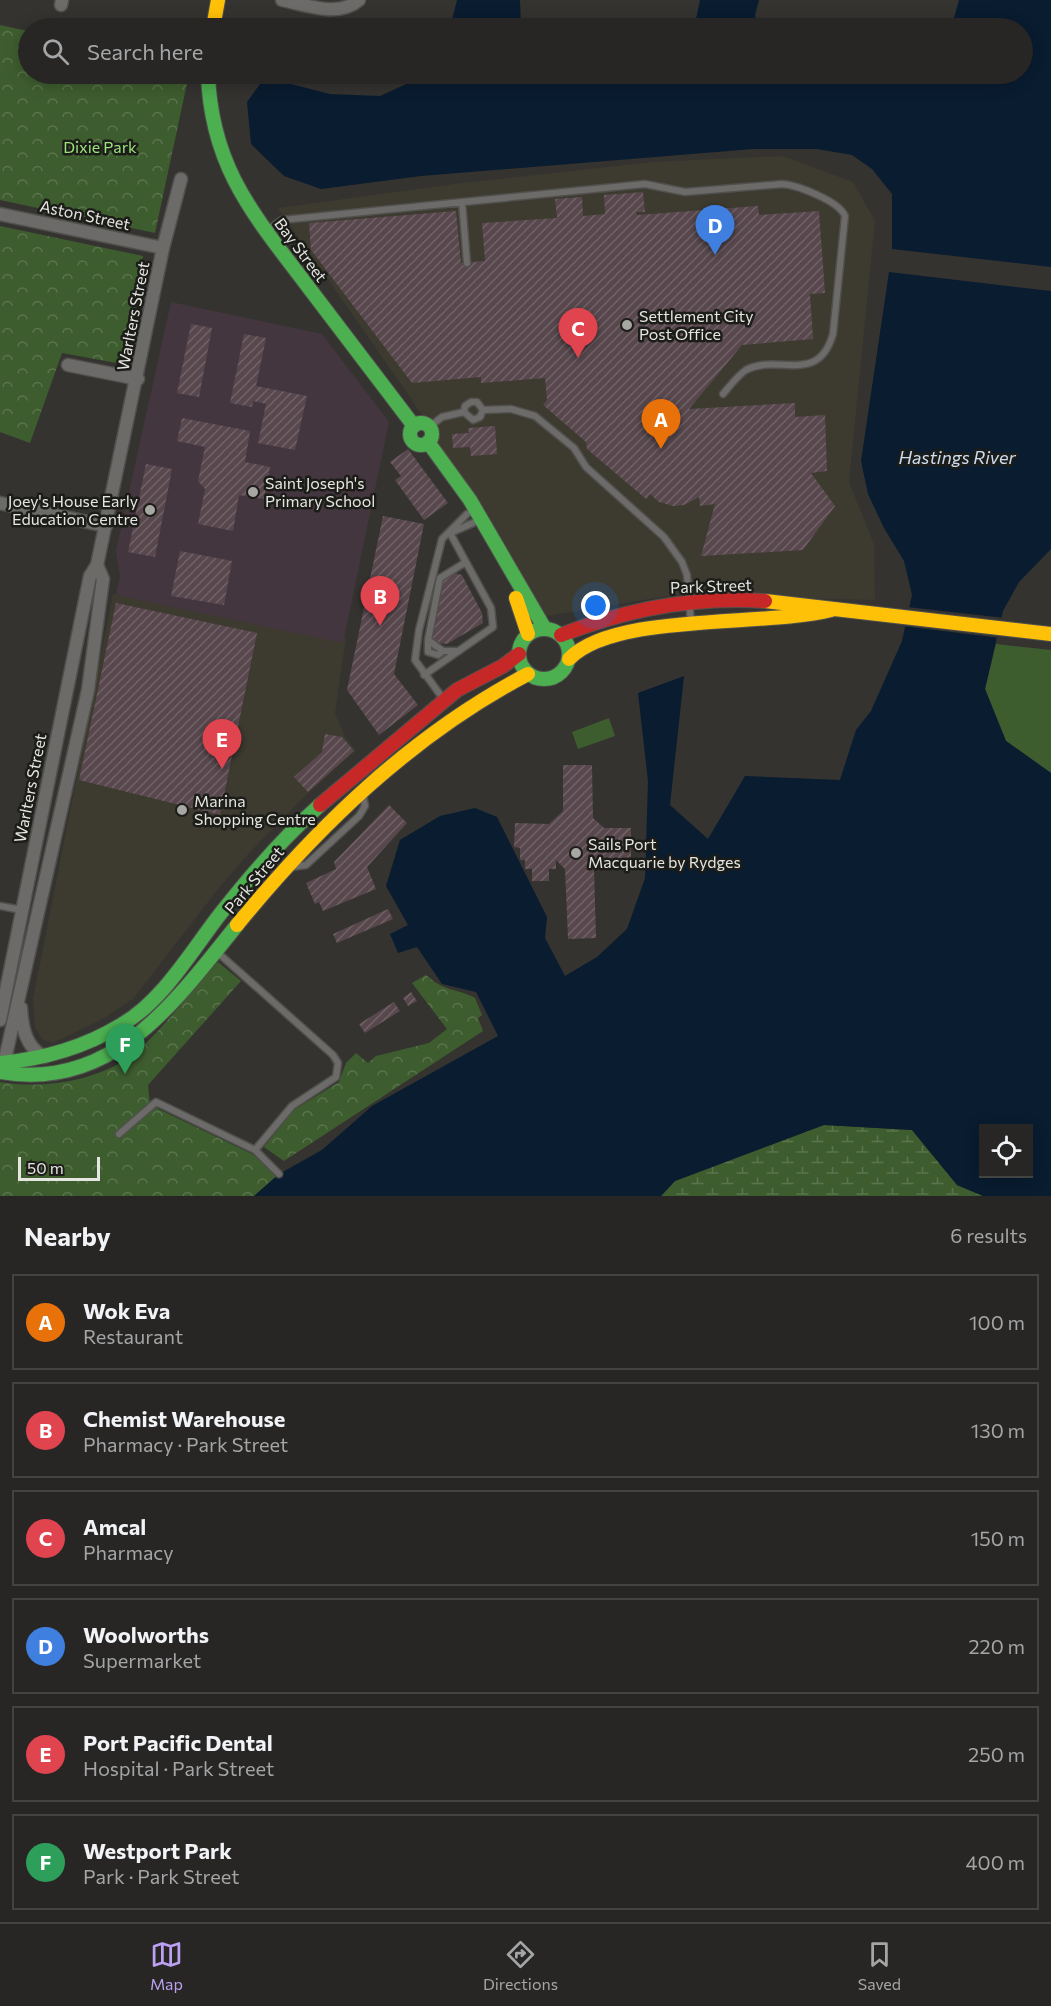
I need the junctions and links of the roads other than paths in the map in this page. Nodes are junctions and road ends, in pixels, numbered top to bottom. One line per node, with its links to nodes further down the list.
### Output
1 (218, 0): 4 (street)
2 (282, 0): 3 (street)
3 (359, 0)
4 (215, 18)
5 (208, 84): 9 (street, Bay Street)
6 (181, 179): 10 (street, Warlters Street)
7 (462, 202): 9 (lane); 11 (lane); 14 (lane)
8 (0, 214): 10 (street, Aston Street)
9 (266, 231): 17 (street, Bay Street)
10 (163, 248): 13 (street, Warlters Street)
11 (467, 263)
12 (68, 365): 13 (street)
13 (138, 379): 22 (street, Warlters Street)
14 (723, 394)
15 (483, 410): 16 (lane); 16 (lane); 26 (lane)
16 (464, 412): 18 (lane)
17 (414, 426): 18 (street); 19 (street, Bay Street)
18 (429, 427): 19 (street)
19 (431, 447): 21 (street, Bay Street); 29 (street, Bay Street)
20 (0, 503): 22 (street)
21 (470, 518): 23 (lane); 23 (lane); 30 (street, Bay Street)
22 (106, 526): 25 (street, Warlters Street)
23 (450, 533): 24 (lane); 37 (lane)
24 (466, 562): 33 (lane); 33 (lane)
25 (98, 565): 40 (street, Warlters Street); 42 (street, Warlters Street)
26 (689, 601): 27 (street, Park Street); 28 (lane); 32 (street, Park Street)
27 (831, 610): 28 (street, Park Street); 31 (street, Park Street)
28 (691, 623): 35 (street, Park Street)
29 (544, 628): 30 (street); 32 (street)
30 (528, 634): 34 (street)
31 (1051, 634)
32 (561, 635): 35 (street)
33 (459, 651): 37 (lane)
34 (519, 654): 36 (street); 38 (street, Park Street)
35 (568, 658): 36 (street)
36 (528, 674): 41 (street, Park Street)
37 (424, 675): 38 (lane)
38 (444, 700): 44 (street, Park Street)
39 (0, 906): 40 (lane)
40 (22, 910): 43 (street, Warlters Street)
41 (216, 951): 45 (street, Park Street); 47 (lane)
42 (21, 980): 44 (street, Warlters Street); 45 (street, Warlters Street)
43 (0, 1020)
44 (44, 1057): 45 (street, Park Street)
45 (1, 1067)
46 (119, 1134): 47 (lane)
47 (255, 1150): 48 (lane)
48 (279, 1174)

